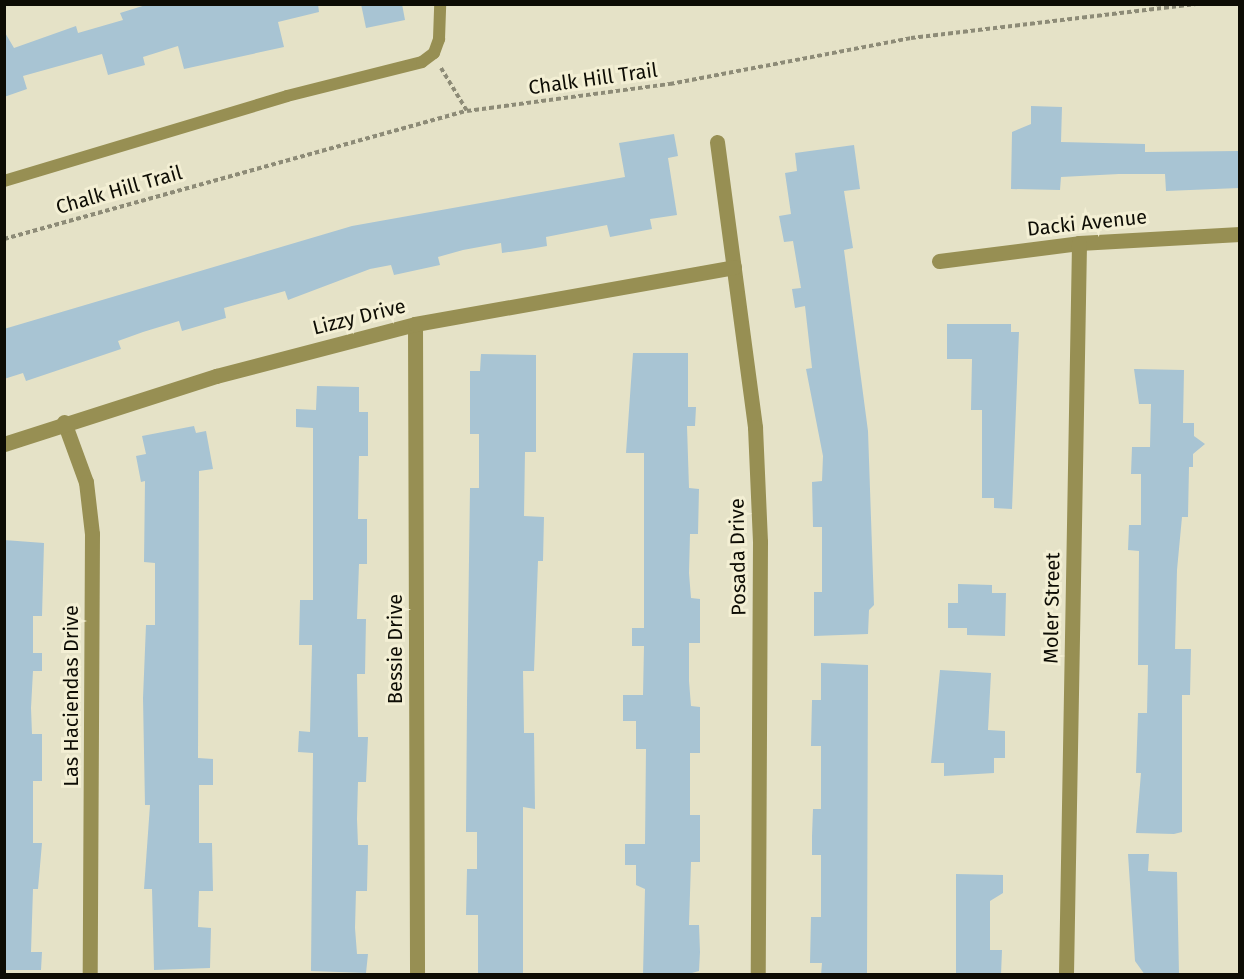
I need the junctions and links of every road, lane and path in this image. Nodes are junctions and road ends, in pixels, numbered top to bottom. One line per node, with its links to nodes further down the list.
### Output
1 (440, 4): 3 (lane)
2 (1198, 4): 4 (path, Chalk Hill Trail)
3 (434, 53): 4 (path); 6 (lane)
4 (467, 111): 8 (path, Chalk Hill Trail)
5 (717, 142): 11 (street, Posada Drive)
6 (4, 181)
7 (1239, 234): 9 (street, Dacki Avenue)
8 (4, 239)
9 (1079, 243): 10 (street, Dacki Avenue); 18 (street, Moler Street)
10 (939, 261)
11 (734, 267): 12 (street, Lizzy Drive); 17 (street, Posada Drive)
12 (415, 324): 13 (street, Lizzy Drive); 16 (street, Bessie Drive)
13 (64, 422): 14 (street, Lizzy Drive); 15 (street, Las Haciendas Drive)
14 (4, 444)
15 (90, 975)
16 (417, 975)
17 (758, 975)
18 (1066, 975)

